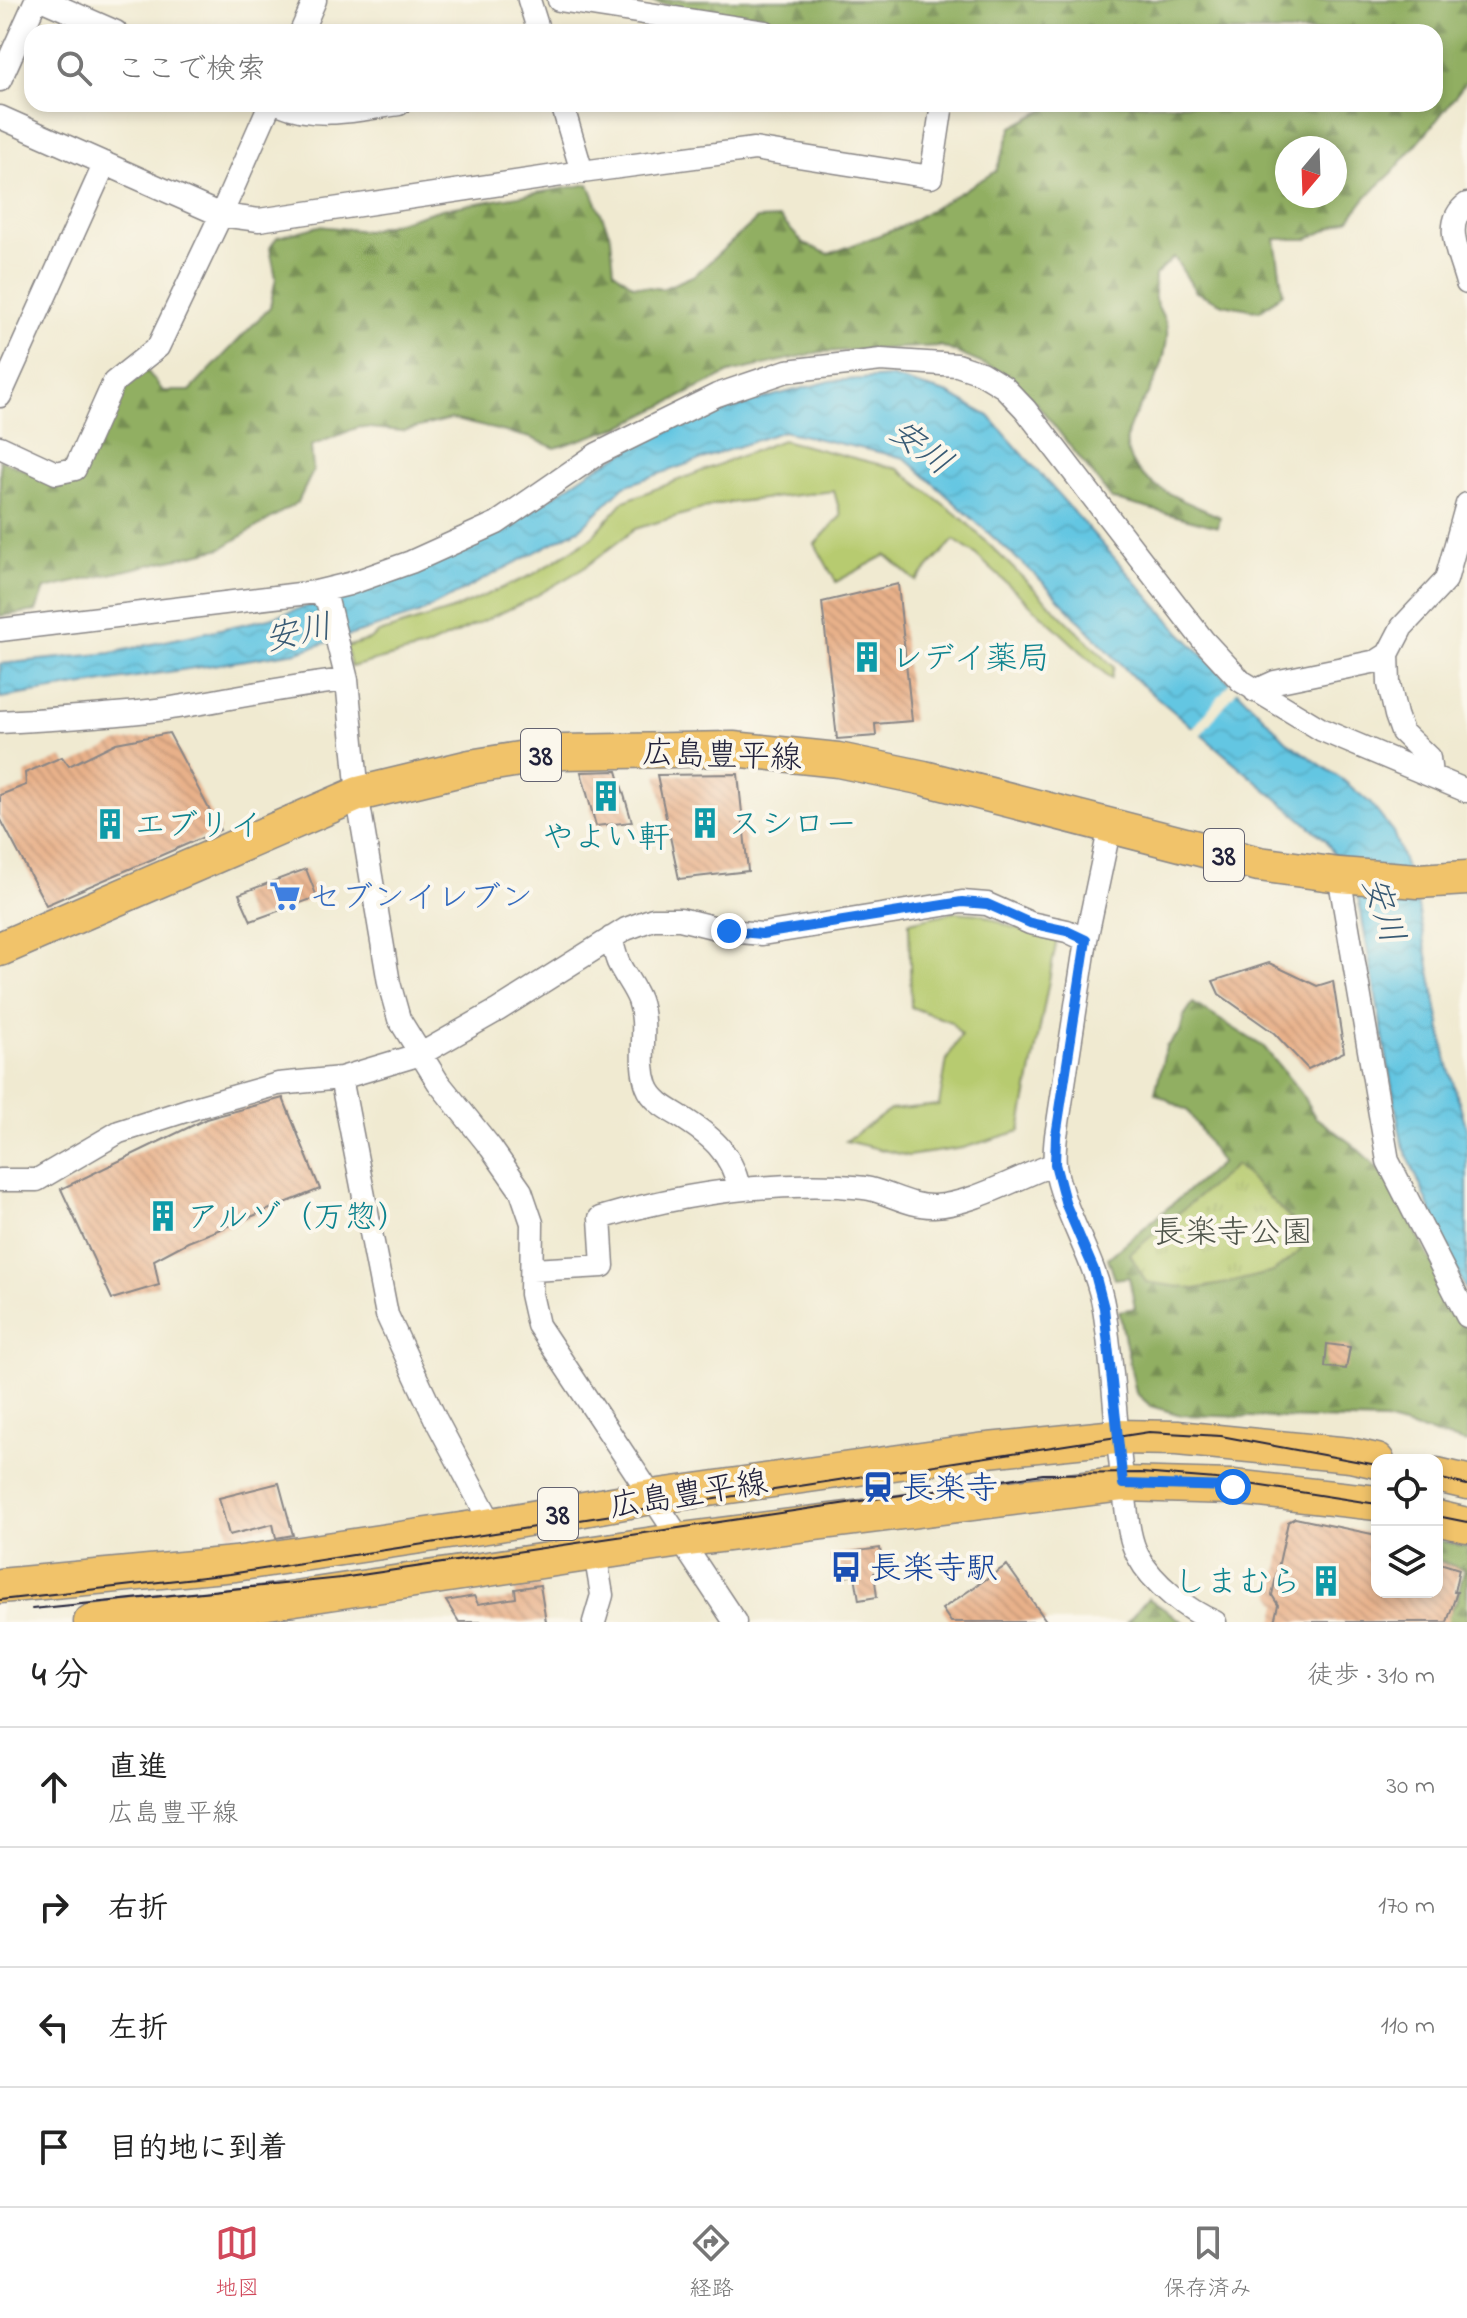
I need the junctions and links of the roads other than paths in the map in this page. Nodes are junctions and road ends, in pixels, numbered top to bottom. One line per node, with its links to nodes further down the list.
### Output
1 (36, 0): 6 (street)
2 (43, 0): 7 (street)
3 (315, 0): 8 (street)
4 (529, 0): 9 (street)
5 (559, 0): 10 (street)
6 (25, 24)
7 (98, 24)
8 (304, 24)
9 (536, 24)
10 (714, 24)
11 (24, 27): 12 (street)
12 (0, 80)
13 (266, 112): 22 (street)
14 (298, 112): 15 (street)
15 (350, 112)
16 (564, 112): 20 (street)
17 (941, 112): 20 (street)
18 (0, 117): 19 (street)
19 (105, 163): 22 (street); 24 (street)
20 (582, 172): 22 (street)
21 (1467, 204): 23 (street)
22 (221, 215): 25 (street)
23 (1467, 283)
24 (0, 396)
25 (0, 447)
26 (1467, 504): 28 (street)
27 (1467, 570): 28 (street)
28 (1446, 580): 31 (street)
29 (322, 596): 30 (street); 32 (street); 33 (street)
30 (0, 630)
31 (1388, 654): 33 (street); 35 (street)
32 (346, 676): 34 (street); 37 (street)
33 (1255, 691): 35 (street)
34 (0, 722)
35 (1431, 775): 36 (street)
36 (1467, 791)
37 (358, 794): 38 (main road, 広島豊平線 / 38); 43 (main road, 広島豊平線 / 38); 44 (street)
38 (1110, 826): 39 (main road, 広島豊平線 / 38); 42 (street)
39 (1339, 875): 40 (main road, 広島豊平線 / 38); 50 (street)
40 (1467, 878)
41 (611, 938): 42 (street); 44 (street); 48 (street)
42 (1086, 940): 46 (street)
43 (0, 949)
44 (421, 1054): 45 (street); 49 (street)
45 (341, 1078): 47 (street); 60 (street)
46 (1055, 1164): 48 (street); 51 (street)
47 (0, 1180)
48 (739, 1188): 49 (street)
49 (532, 1270): 56 (street)
50 (1467, 1316)
51 (1116, 1437): 52 (main road, 広島豊平線 / 38); 55 (street); 56 (main road, 広島豊平線 / 38)
52 (1371, 1460)
53 (1443, 1476): 54 (main road)
54 (1467, 1482)
55 (1123, 1484): 57 (main road, 広島豊平線 / 38); 61 (main road, 広島豊平線 / 38); 67 (street)
56 (652, 1497): 60 (main road, 広島豊平線 / 38); 61 (street)
57 (1371, 1502)
58 (1443, 1519): 59 (main road)
59 (1467, 1525)
60 (487, 1526): 63 (main road, 広島豊平線 / 38)
61 (681, 1540): 62 (main road, 広島豊平線 / 38); 66 (street)
62 (595, 1553): 64 (main road, 広島豊平線 / 38); 65 (street)
63 (0, 1586)
64 (91, 1622)
65 (594, 1622)
66 (735, 1622)
67 (1215, 1622)

